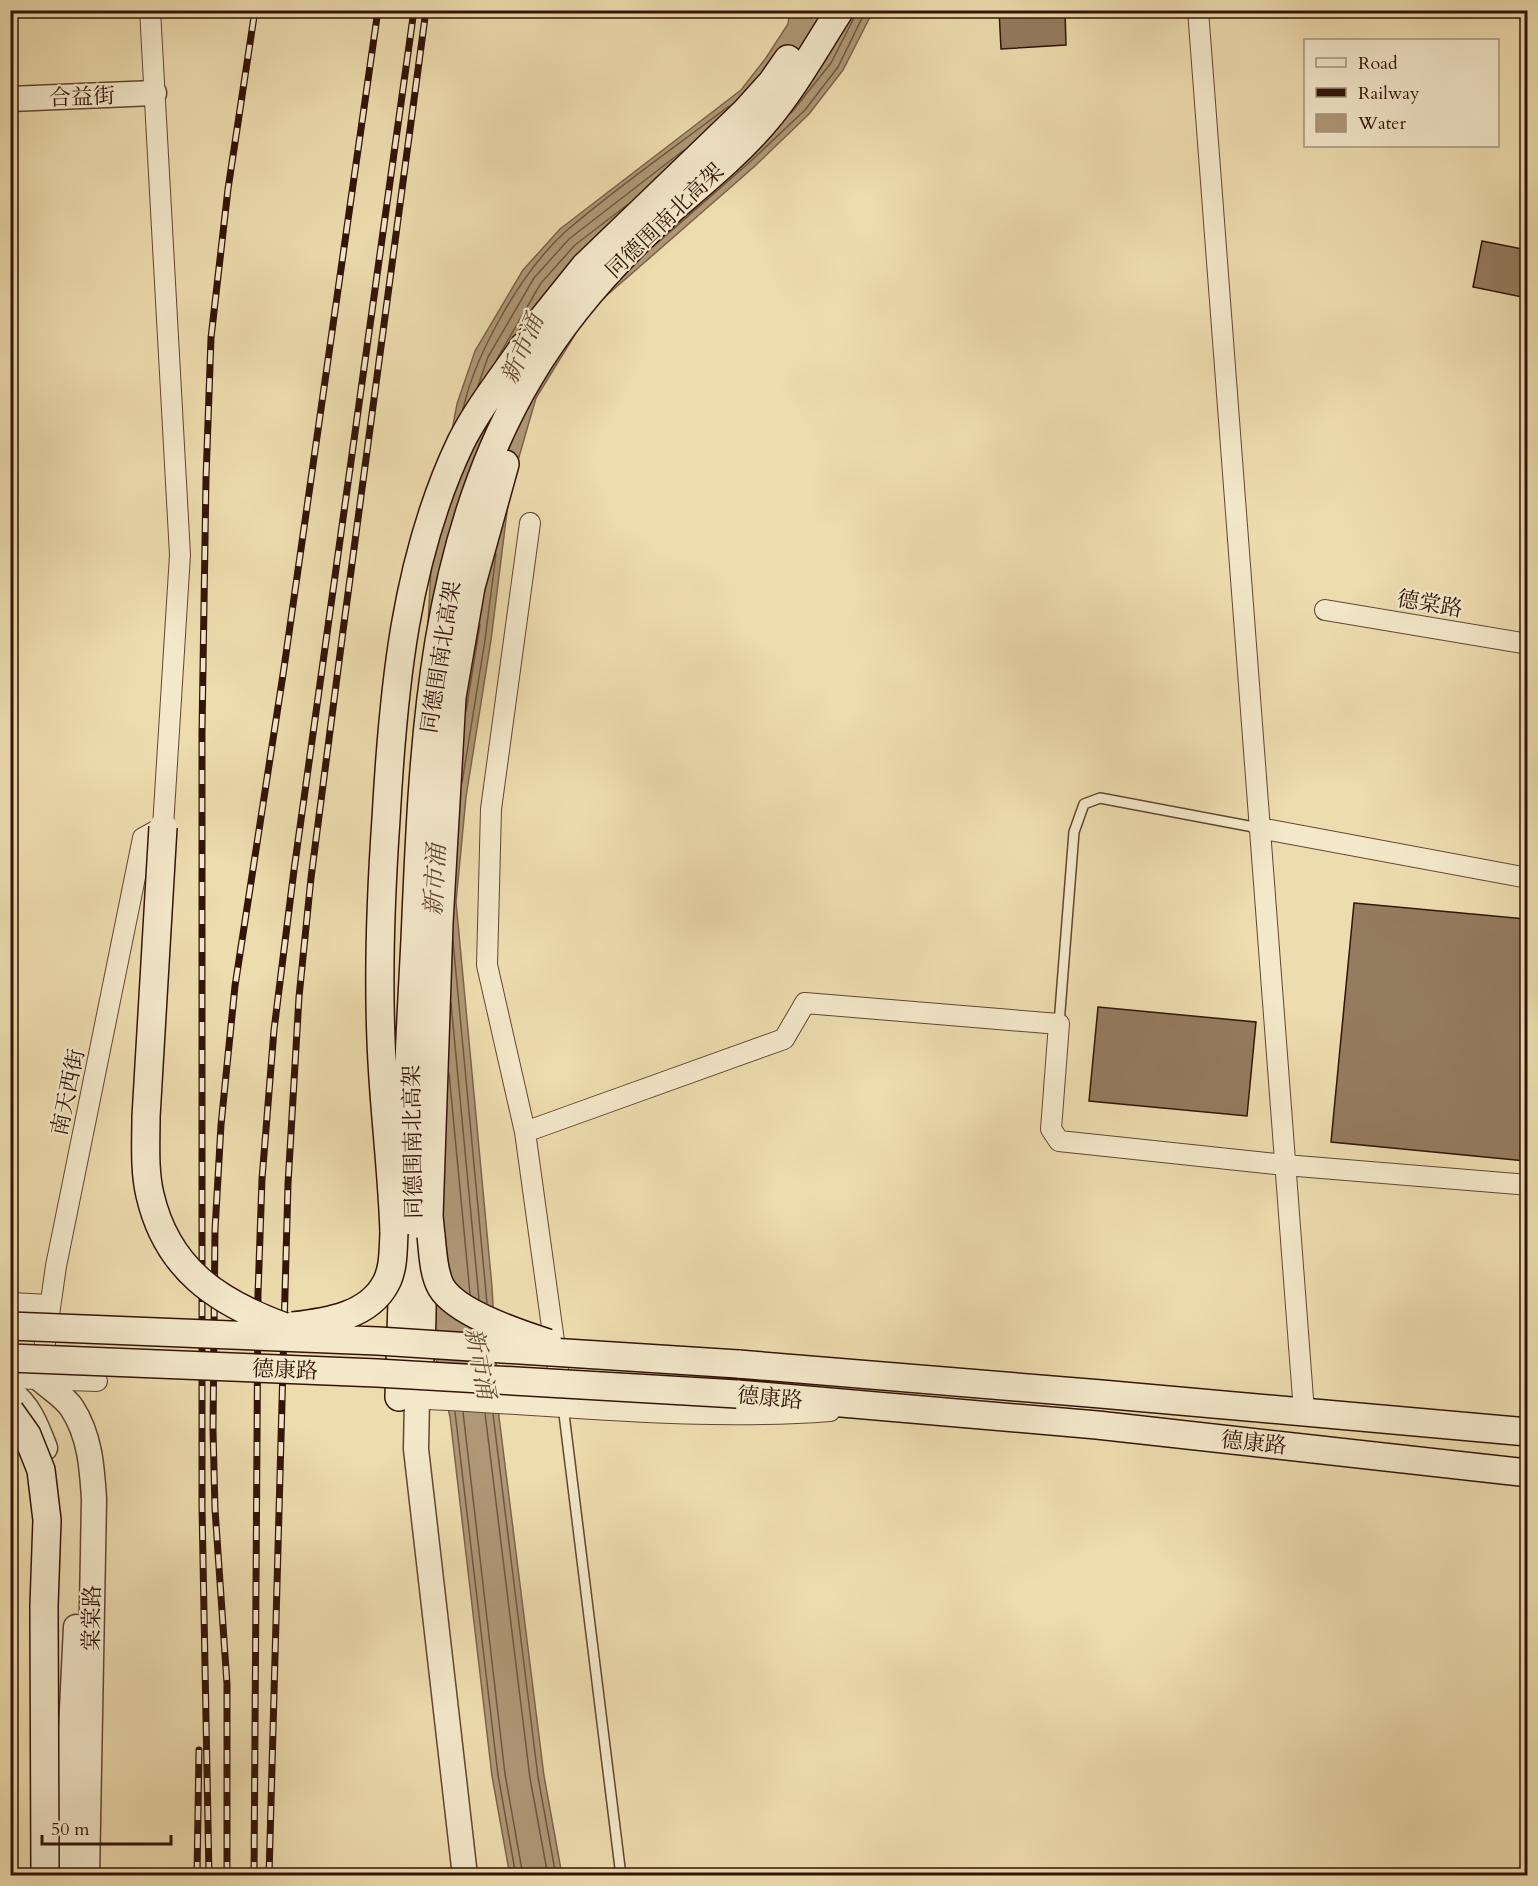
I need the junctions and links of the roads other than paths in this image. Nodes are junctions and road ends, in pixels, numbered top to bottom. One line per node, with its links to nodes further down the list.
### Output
1 (150, 10): 5 (street)
2 (818, 10): 7 (main road, 同德围南北高架)
3 (840, 10): 8 (main road, 同德围南北高架)
4 (1198, 10): 13 (street)
5 (154, 93): 6 (street, 合益街); 12 (street)
6 (10, 99)
7 (540, 322): 16 (main road, 同德围南北高架); 23 (main road, bridge)
8 (530, 376): 16 (main road, 同德围南北高架); 25 (main road, bridge)
9 (530, 523): 17 (street)
10 (1325, 610): 11 (street, 德棠路)
11 (1527, 644)
12 (163, 827): 21 (street, 南天西街); 23 (main road, bridge)
13 (1259, 828): 14 (street); 15 (lane); 18 (street)
14 (1527, 878)
15 (1059, 1024): 17 (street); 18 (street)
16 (401, 1060): 28 (main road, 同德围南北高架)
17 (525, 1132): 29 (street)
18 (1285, 1165): 19 (street); 31 (street)
19 (1527, 1185)
20 (10, 1304): 21 (street)
21 (50, 1305): 27 (street, 南天西街)
22 (10, 1326): 24 (main road, 德康路, bridge)
23 (285, 1327): 24 (main road, bridge)
24 (209, 1334): 25 (main road, 德康路, bridge)
25 (584, 1354): 31 (main road, 德康路, bridge)
26 (98, 1381): 27 (street)
27 (18, 1385): 30 (main road, 德康路, bridge); 33 (street, 南天西街); 35 (street, 棠棠路); 36 (street, 棠棠路); 37 (main road, bridge)
28 (417, 1398): 29 (street); 40 (street)
29 (563, 1406): 30 (street); 41 (lane)
30 (886, 1407): 34 (main road, 德康路)
31 (1304, 1412): 32 (main road, 德康路)
32 (1527, 1432)
33 (10, 1438)
34 (1527, 1473)
35 (93, 1499): 38 (street); 39 (street, 棠棠路)
36 (34, 1875)
37 (45, 1875)
38 (64, 1875)
39 (87, 1875)
40 (465, 1875)
41 (621, 1875)

